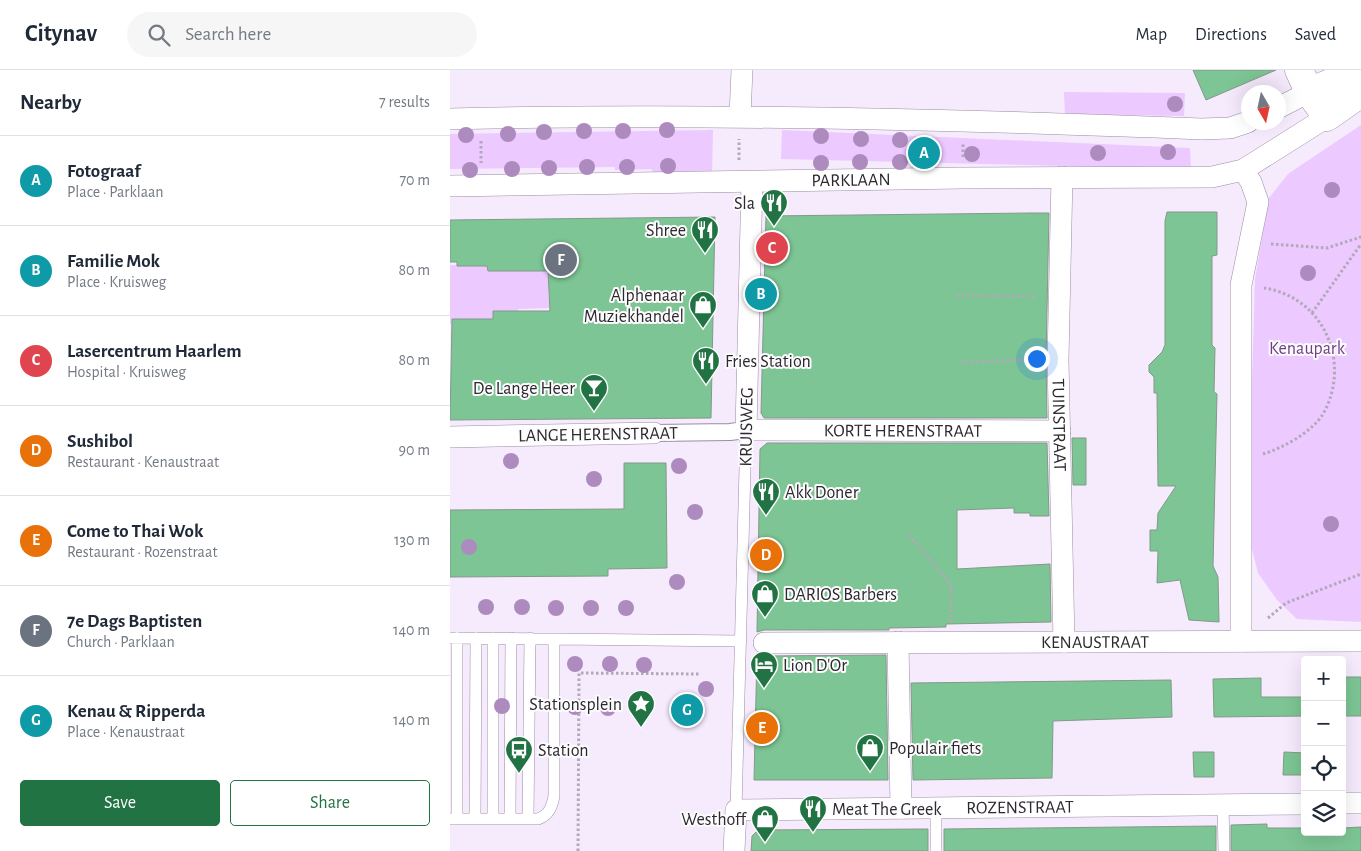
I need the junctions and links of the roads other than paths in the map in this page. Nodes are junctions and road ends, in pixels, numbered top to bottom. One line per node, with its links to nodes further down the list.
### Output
1 (742, 70): 6 (street)
2 (1361, 70): 3 (street)
3 (1304, 81): 5 (street); 7 (street)
4 (1361, 93): 7 (street)
5 (1286, 100)
6 (740, 116): 8 (street); 9 (street)
7 (1327, 117): 10 (street, PARKLAAN)
8 (450, 119)
9 (1241, 124)
10 (1243, 170): 11 (street, PARKLAAN); 25 (street)
11 (1062, 177): 12 (street, PARKLAAN); 15 (street, TUINSTRAAT)
12 (745, 182): 13 (street, PARKLAAN); 14 (street, KRUISWEG)
13 (450, 186)
14 (746, 430): 15 (street, KORTE HERENSTRAAT); 16 (street, LANGE HERENSTRAAT); 24 (lane, KRUISWEG)
15 (1060, 431): 28 (street, TUINSTRAAT)
16 (654, 433): 17 (street, LANGE HERENSTRAAT)
17 (450, 437)
18 (454, 638): 19 (lane); 37 (lane)
19 (476, 638): 20 (lane); 38 (lane)
20 (493, 638): 21 (lane); 39 (lane)
21 (512, 638): 22 (lane); 40 (lane)
22 (530, 638): 23 (lane); 41 (lane)
23 (554, 638): 24 (lane); 41 (lane)
24 (741, 641): 36 (lane, KRUISWEG)
25 (1241, 641): 26 (street); 28 (street, KENAUSTRAAT)
26 (1361, 641)
27 (898, 642): 28 (street, KENAUSTRAAT); 29 (street, KENAUSTRAAT); 34 (street)
28 (1064, 642)
29 (764, 643)
30 (1346, 803): 31 (street)
31 (1361, 803)
32 (1223, 804): 33 (street, ROZENSTRAAT); 35 (street, ROZENSTRAAT); 44 (lane)
33 (1301, 804)
34 (901, 808): 35 (street, ROZENSTRAAT); 36 (street, ROZENSTRAAT)
35 (936, 808): 43 (lane)
36 (736, 810): 42 (street, KRUISWEG)
37 (453, 818): 38 (lane)
38 (475, 819): 39 (lane)
39 (493, 819): 40 (lane)
40 (510, 819): 41 (lane)
41 (528, 819)
42 (734, 851)
43 (936, 851)
44 (1224, 851)

